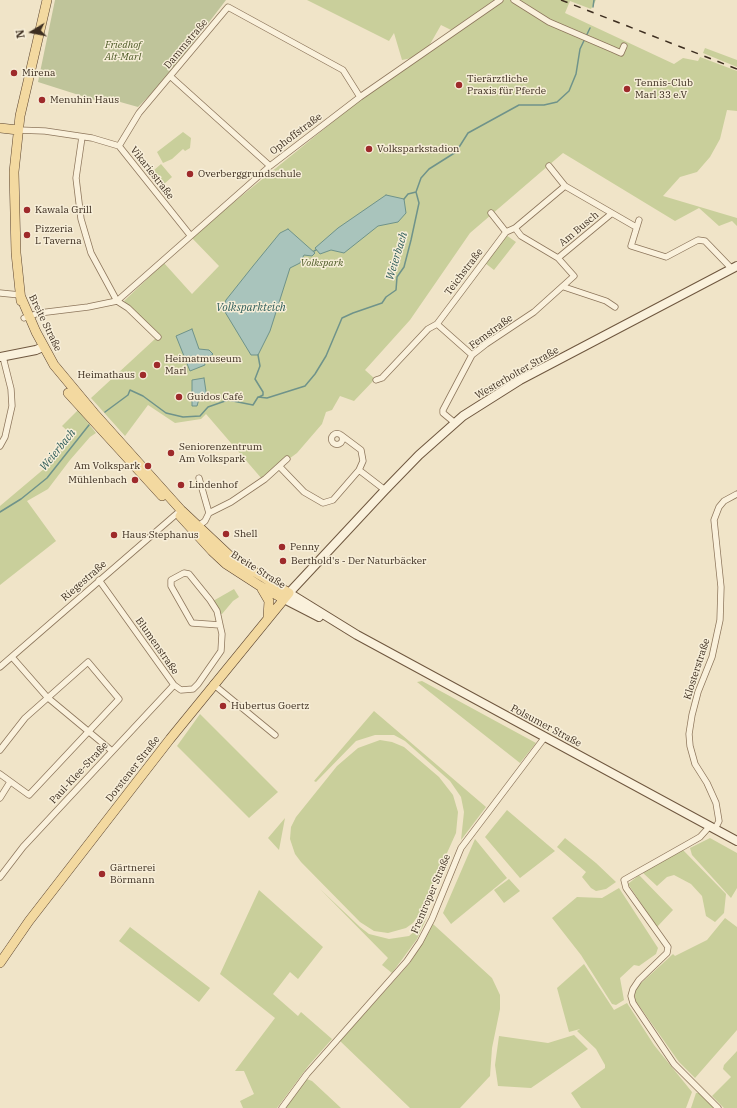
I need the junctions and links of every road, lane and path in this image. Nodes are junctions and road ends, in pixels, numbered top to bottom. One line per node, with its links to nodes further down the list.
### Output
1 (47, 0): 8 (main road, Breite Straße)
2 (500, 0): 6 (street, Ophoffstraße)
3 (514, 0): 4 (street)
4 (624, 46)
5 (170, 76): 6 (street, Dammstraße); 10 (street, Dammstraße); 11 (street)
6 (360, 97): 11 (street, Ophoffstraße)
7 (0, 128): 8 (main road)
8 (18, 130): 9 (street, Vikariestraße); 26 (main road, Breite Straße)
9 (82, 137): 10 (street, Vikariestraße); 27 (street)
10 (119, 146): 20 (street, Vikariestraße)
11 (270, 166): 20 (street, Ophoffstraße)
12 (549, 166): 13 (street)
13 (566, 186): 15 (street); 18 (street, Teichstraße)
14 (491, 214): 19 (street)
15 (611, 214): 17 (street); 21 (street, Am Busch)
16 (639, 220): 17 (street)
17 (636, 227): 22 (street)
18 (515, 228): 19 (street, Teichstraße); 21 (street, Am Busch)
19 (506, 232): 30 (street, Teichstraße)
20 (190, 235): 27 (street, Ophoffstraße)
21 (558, 258): 23 (street, Am Busch)
22 (734, 268): 36 (main road, Westerholter Straße)
23 (574, 276): 24 (street, Femstraße)
24 (564, 287): 28 (street); 33 (street, Femstraße)
25 (0, 293): 26 (street)
26 (20, 295): 29 (main road, Breite Straße)
27 (117, 301): 29 (street); 31 (street)
28 (615, 307)
29 (27, 317): 32 (main road, Breite Straße)
30 (437, 324): 33 (street); 35 (street, Teichstraße)
31 (158, 338)
32 (40, 348): 34 (main road); 45 (main road, Breite Straße)
33 (472, 355): 36 (street, Femstraße)
34 (2, 357): 38 (street)
35 (376, 380)
36 (455, 423): 43 (main road, Westerholter Straße)
37 (341, 435): 41 (street)
38 (0, 446)
39 (287, 459): 40 (street)
40 (280, 467): 41 (street); 46 (street)
41 (359, 470): 43 (street)
42 (199, 478): 46 (street)
43 (385, 490): 50 (main road, Westerholter Straße)
44 (737, 494): 66 (street, Klosterstraße)
45 (180, 512): 47 (main road, Breite Straße); 48 (street, Riegestraße)
46 (209, 513): 47 (street)
47 (196, 528): 49 (main road, Breite Straße); 50 (main road, Breite Straße)
48 (99, 580): 53 (street, Riegestraße); 56 (street, Blumenstraße)
49 (260, 586): 50 (main road, Breite Straße); 51 (main road)
50 (287, 596): 51 (main road, Dorstener Straße); 60 (main road, Polsumer Straße)
51 (268, 617): 55 (main road, Dorstener Straße)
52 (220, 624): 52 (street, Blumenstraße); 56 (street, Blumenstraße)
53 (12, 657): 54 (street, Riegestraße); 57 (street)
54 (1, 665)
55 (213, 684): 59 (street); 69 (main road, Dorstener Straße)
56 (174, 685): 62 (street, Paul-Klee-Straße)
57 (47, 697): 58 (street); 58 (street); 61 (street)
58 (88, 731): 62 (street); 64 (street)
59 (274, 735)
60 (545, 737): 66 (main road, Polsumer Straße); 70 (street, Frentroper Straße)
61 (0, 750)
62 (112, 751): 68 (street, Paul-Klee-Straße)
63 (0, 774): 64 (street)
64 (10, 782): 65 (street)
65 (0, 798)
66 (713, 827): 67 (main road, Polsumer Straße); 71 (street)
67 (737, 841)
68 (0, 877)
69 (0, 963)
70 (282, 1108)
71 (718, 1108)

